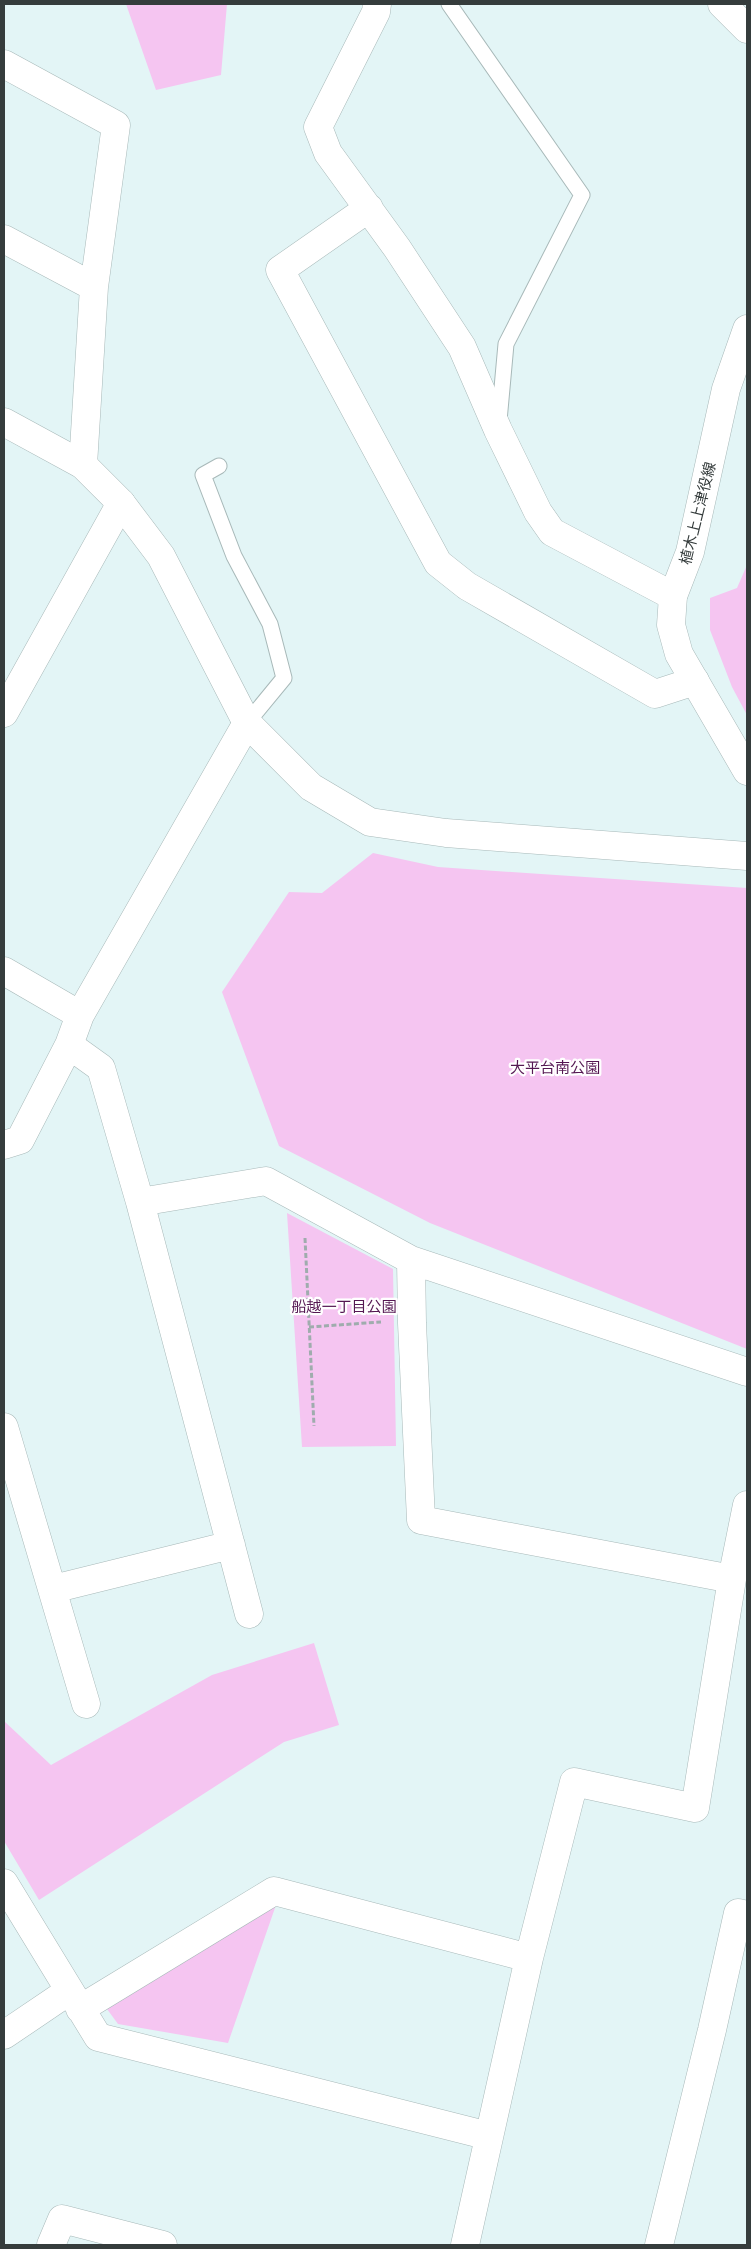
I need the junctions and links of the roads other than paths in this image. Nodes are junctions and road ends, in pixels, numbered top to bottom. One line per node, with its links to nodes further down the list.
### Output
1 (377, 4): 6 (street)
2 (449, 4): 11 (lane)
3 (722, 4): 4 (street)
4 (747, 29)
5 (4, 64): 8 (street)
6 (369, 208): 11 (street); 16 (street)
7 (4, 239): 8 (street)
8 (94, 287): 12 (street)
9 (747, 329): 15 (street, 植木上上津役線)
10 (4, 422): 12 (street)
11 (498, 430): 15 (street)
12 (83, 465): 14 (street)
13 (219, 466): 18 (lane)
14 (122, 503): 17 (street); 18 (street)
15 (673, 596): 16 (street, 植木上上津役線)
16 (695, 681): 19 (street, 植木上上津役線)
17 (4, 713)
18 (247, 723): 20 (street); 22 (street)
19 (747, 772)
20 (747, 856)
21 (4, 971): 22 (street)
22 (80, 1015): 23 (street)
23 (69, 1045): 24 (street); 25 (street)
24 (4, 1145)
25 (140, 1202): 26 (street); 30 (street)
26 (411, 1260): 27 (street); 31 (street)
27 (747, 1372)
28 (4, 1427): 32 (street)
29 (747, 1505): 31 (street)
30 (231, 1545): 32 (street); 33 (street)
31 (732, 1579): 37 (street)
32 (53, 1590): 34 (street)
33 (249, 1614)
34 (86, 1704)
35 (4, 1883): 38 (street)
36 (747, 1915): 44 (street)
37 (529, 1958): 38 (street); 40 (street)
38 (75, 2000): 39 (street); 40 (street)
39 (4, 2035)
40 (488, 2136): 43 (street)
41 (52, 2245): 42 (street)
42 (163, 2245)
43 (465, 2245)
44 (659, 2245)

